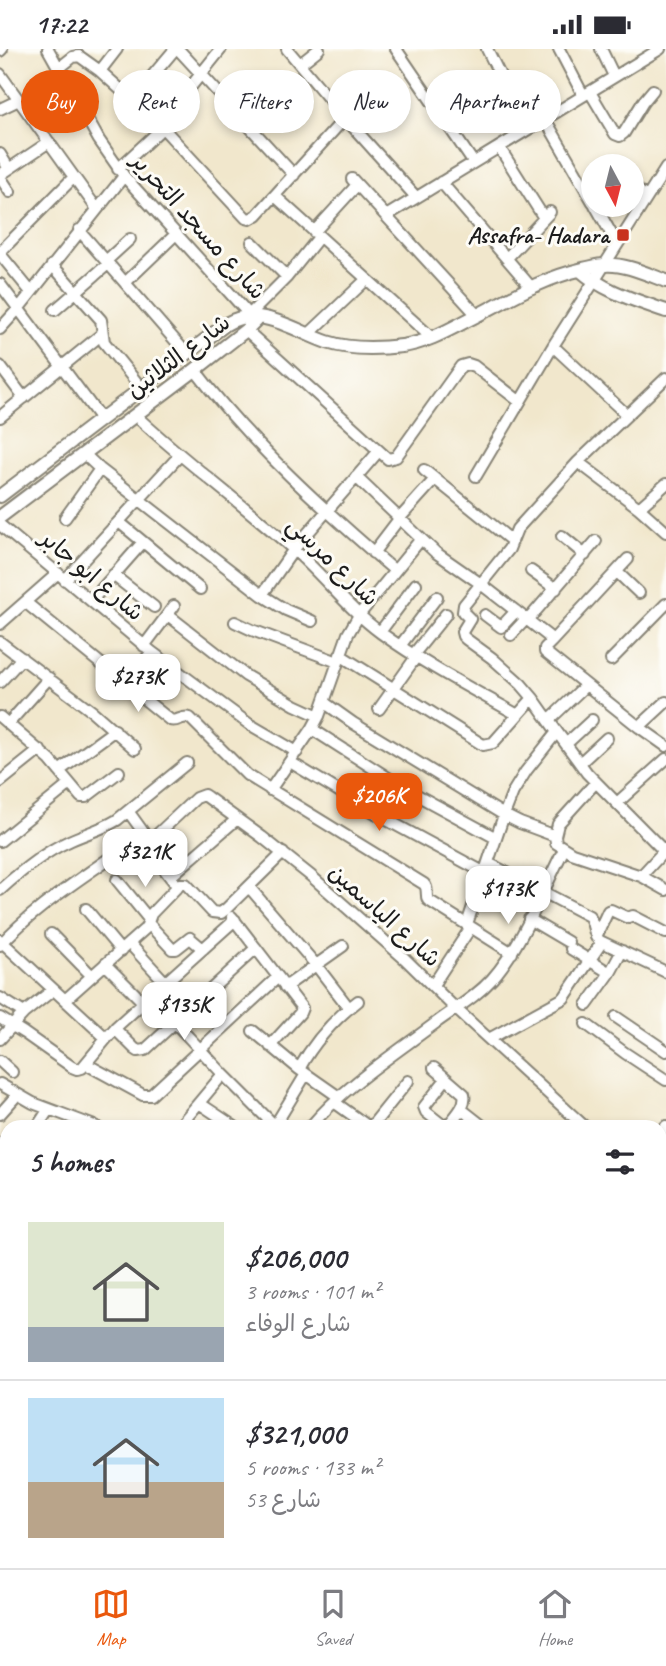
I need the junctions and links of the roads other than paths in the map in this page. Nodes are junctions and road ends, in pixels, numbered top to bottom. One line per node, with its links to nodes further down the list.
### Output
1 (49, 49): 13 (street, شارع مسجد التحرير)
2 (117, 49): 16 (street)
3 (176, 49): 14 (street); 18 (street)
4 (221, 49): 18 (street)
5 (287, 49): 12 (street)
6 (319, 49): 12 (street)
7 (397, 49): 38 (street)
8 (487, 49): 15 (street)
9 (559, 49): 22 (street)
10 (601, 49): 19 (street)
11 (660, 49): 19 (street)
12 (300, 64): 23 (street)
13 (58, 69): 16 (street)
14 (158, 70)
15 (497, 70)
16 (100, 71): 20 (street)
17 (0, 74): 24 (street)
18 (201, 74): 42 (street)
19 (614, 76): 22 (street)
20 (113, 83)
21 (653, 90): 22 (street)
22 (587, 93): 25 (street)
23 (328, 98)
24 (21, 104): 26 (street)
25 (561, 108)
26 (0, 109)
27 (328, 132): 42 (street)
28 (42, 133): 35 (street)
29 (95, 133): 40 (street, شارع مسجد التحرير)
30 (157, 133): 40 (street)
31 (168, 133): 48 (street)
32 (358, 133): 49 (street)
33 (522, 133): 36 (street)
34 (554, 133): 44 (street)
35 (49, 142): 41 (street); 43 (street)
36 (499, 146): 38 (street); 61 (street)
37 (0, 154): 41 (street)
38 (473, 162): 45 (street)
39 (666, 168): 50 (street)
40 (121, 173): 51 (street); 55 (street, شارع مسجد التحرير)
41 (3, 174): 46 (street)
42 (294, 175): 48 (street)
43 (74, 177): 51 (street); 60 (street)
44 (581, 180)
45 (441, 182): 49 (street); 61 (street)
46 (10, 193)
47 (644, 195): 50 (street)
48 (275, 196): 56 (street)
49 (416, 197): 52 (street)
50 (647, 198): 59 (street)
51 (97, 209): 54 (street)
52 (386, 216): 56 (street); 78 (street)
53 (602, 217): 59 (street)
54 (79, 230): 62 (street); 64 (street)
55 (176, 234): 70 (street); 79 (street, شارع مسجد التحرير)
56 (317, 234): 66 (street); 67 (street)
57 (130, 239): 62 (street)
58 (253, 243): 66 (street)
59 (617, 244): 63 (street)
60 (0, 253): 73 (street)
61 (507, 258): 72 (street)
62 (107, 262): 70 (street); 74 (street)
63 (605, 264): 65 (street); 68 (street); 69 (street)
64 (52, 265): 73 (street); 74 (street)
65 (580, 270): 69 (street); 72 (street)
66 (287, 277): 79 (street)
67 (367, 279): 82 (street); 83 (street)
68 (666, 281)
69 (594, 282): 77 (street); 84 (street)
70 (125, 283): 85 (street)
71 (0, 284): 75 (street)
72 (531, 287): 78 (street)
73 (31, 292): 75 (street)
74 (76, 292): 76 (street); 81 (street)
75 (19, 308): 80 (street); 87 (street)
76 (55, 310)
77 (666, 311)
78 (477, 315): 83 (street)
79 (252, 320): 82 (street); 85 (street, شارع الثلاثين); 88 (street, شارع الثلاثين); 97 (street, شارع مسجد التحرير)
80 (0, 329)
81 (102, 334): 87 (street); 90 (street)
82 (309, 334): 83 (street)
83 (432, 338)
84 (553, 346): 92 (street); 94 (street)
85 (187, 354): 90 (street, شارع الثلاثين)
86 (0, 366): 91 (street)
87 (63, 366): 91 (street); 96 (street)
88 (195, 370): 93 (street, شارع الثلاثين); 110 (street)
89 (666, 378): 94 (street)
90 (142, 389): 96 (street, شارع الثلاثين)
91 (24, 398): 95 (street)
92 (519, 401): 97 (street); 103 (street)
93 (135, 415): 98 (street, شارع الثلاثين); 99 (street, شارع مرسي)
94 (627, 415): 100 (street)
95 (0, 417)
96 (101, 419): 107 (street, شارع الثلاثين)
97 (378, 451): 104 (street)
98 (84, 454): 101 (street); 111 (street, شارع الثلاثين)
99 (180, 454): 108 (street); 122 (street, شارع مرسي)
100 (578, 462): 109 (street); 119 (street)
101 (100, 469): 108 (street); 112 (street)
102 (424, 470): 105 (street)
103 (475, 476)
104 (356, 477): 110 (street); 113 (street)
105 (435, 479): 113 (street); 119 (street)
106 (666, 484): 109 (street)
107 (0, 496)
108 (139, 500): 114 (street); 136 (street)
109 (639, 508): 116 (street)
110 (326, 512): 122 (street); 123 (street)
111 (0, 517)
112 (65, 518)
113 (399, 519): 118 (street); 123 (street)
114 (119, 523): 121 (street); 130 (street)
115 (0, 525): 130 (street, شارع ابو جابر)
116 (666, 532)
117 (562, 536): 124 (street)
118 (421, 539): 126 (street); 132 (street)
119 (512, 541): 132 (street)
120 (596, 541): 124 (street)
121 (143, 542): 129 (street); 133 (street)
122 (294, 549): 136 (street); 144 (street, شارع مرسي)
123 (373, 553): 126 (street)
124 (585, 555): 134 (street)
125 (628, 559): 128 (street)
126 (394, 571): 144 (street)
127 (531, 571): 134 (street)
128 (617, 572): 135 (street); 153 (street)
129 (113, 575): 138 (street); 141 (street)
130 (62, 576): 138 (street, شارع ابو جابر); 139 (street)
131 (416, 584): 150 (street)
132 (481, 584): 142 (street); 165 (street)
133 (200, 589)
134 (555, 589): 146 (street)
135 (639, 593)
136 (262, 595): 147 (street)
137 (437, 597): 154 (street)
138 (91, 601): 155 (street, شارع ابو جابر)
139 (25, 602): 149 (street); 162 (street)
140 (666, 604): 159 (street)
141 (154, 607)
142 (516, 611): 145 (street); 146 (street)
143 (446, 614): 156 (street)
144 (359, 615): 150 (street, شارع مرسي); 158 (street)
145 (485, 615)
146 (527, 620): 151 (street); 153 (street)
147 (312, 621)
148 (235, 622): 158 (street)
149 (0, 624)
150 (380, 632): 154 (street, شارع مرسي)
151 (512, 635)
152 (0, 642): 157 (street)
153 (551, 642): 163 (street)
154 (400, 646): 156 (street, شارع مرسي)
155 (148, 649): 162 (street); 170 (street); 183 (street, شارع ابو جابر)
156 (415, 656): 164 (street); 169 (street, شارع مرسي)
157 (22, 658): 160 (street); 161 (street)
158 (339, 658): 164 (street); 167 (street)
159 (611, 660)
160 (49, 678): 173 (street); 176 (street)
161 (0, 682)
162 (125, 683): 193 (street)
163 (586, 685): 171 (street); 174 (street)
164 (393, 690): 168 (street); 169 (street)
165 (533, 698): 169 (street); 171 (street)
166 (666, 702): 174 (street)
167 (324, 703): 170 (street); 196 (street)
168 (379, 709)
169 (518, 715)
170 (319, 716): 175 (street)
171 (549, 720): 177 (street)
172 (592, 720): 179 (street)
173 (3, 721): 182 (street)
174 (639, 727): 180 (street)
175 (312, 729): 183 (street); 200 (street)
176 (115, 730): 181 (street); 188 (street)
177 (556, 733): 179 (street); 196 (street)
178 (607, 738): 187 (street)
179 (566, 744): 187 (street)
180 (666, 746)
181 (135, 749)
182 (40, 750): 188 (street); 190 (street)
183 (297, 752): 185 (street)
184 (666, 759): 194 (street)
185 (289, 762): 193 (street); 205 (street)
186 (187, 763): 195 (street)
187 (580, 763): 191 (street)
188 (60, 771): 192 (street)
189 (119, 772): 192 (street)
190 (0, 782)
191 (596, 782): 194 (street); 198 (street)
192 (70, 784): 201 (street)
193 (270, 790): 218 (street)
194 (617, 803): 203 (street)
195 (128, 811): 199 (street); 210 (street)
196 (503, 815): 198 (street); 200 (street)
197 (237, 820): 199 (street, شارع الياسمين); 204 (street, شارع الياسمين); 208 (street)
198 (555, 836): 202 (street)
199 (145, 838): 208 (street); 222 (street)
200 (496, 838): 205 (street)
201 (0, 841)
202 (564, 849): 206 (street); 212 (street)
203 (665, 850): 206 (street)
204 (283, 853): 209 (street); 237 (street, شارع الياسمين)
205 (486, 868): 212 (street); 218 (street)
206 (641, 876): 211 (street)
207 (117, 880): 217 (street)
208 (174, 882): 214 (street); 217 (street)
209 (249, 887): 214 (street); 231 (street)
210 (0, 890)
211 (666, 890)
212 (543, 891): 215 (street); 221 (street)
213 (86, 909): 224 (street)
214 (226, 909): 216 (street)
215 (529, 919): 228 (street); 229 (street)
216 (235, 920): 225 (street); 226 (street)
217 (148, 921): 224 (street); 226 (street)
218 (469, 925): 228 (street); 237 (street)
219 (666, 933): 221 (street)
220 (51, 934): 234 (street)
221 (599, 940): 227 (street); 229 (street)
222 (1, 943): 239 (street)
223 (343, 946): 231 (street)
224 (125, 947): 230 (street); 236 (street)
225 (256, 948): 235 (street); 248 (street)
226 (203, 949): 236 (street)
227 (622, 951): 232 (street); 233 (street)
228 (512, 953): 244 (street)
229 (589, 961): 233 (street); 255 (street)
230 (105, 964): 234 (street); 241 (street)
231 (317, 965): 238 (street); 262 (street)
232 (666, 972)
233 (610, 973): 243 (street)
234 (92, 976): 242 (street)
235 (278, 977): 238 (street); 258 (street)
236 (165, 982): 241 (street)
237 (433, 985): 244 (street, شارع الياسمين)
238 (285, 987): 256 (street)
239 (53, 990): 242 (street); 245 (street)
240 (0, 998): 245 (street)
241 (146, 999): 248 (street); 251 (street)
242 (65, 1000): 253 (street)
243 (587, 1005)
244 (456, 1009): 255 (street, شارع الياسمين); 270 (street)
245 (24, 1013): 250 (street)
246 (616, 1017): 257 (street)
247 (0, 1019): 250 (street)
248 (175, 1022): 251 (street); 258 (street)
249 (586, 1024): 266 (street)
250 (12, 1025): 254 (street); 260 (street)
251 (115, 1028): 253 (street)
252 (253, 1031): 256 (street)
253 (106, 1038): 260 (street)
254 (0, 1039)
255 (489, 1039): 287 (street, شارع الياسمين)
256 (270, 1046): 262 (street)
257 (664, 1046)
258 (200, 1048): 260 (street); 264 (street)
259 (0, 1061): 263 (street)
260 (86, 1064)
261 (434, 1068): 265 (street)
262 (302, 1071): 270 (street); 280 (street)
263 (12, 1072)
264 (223, 1074): 271 (street); 279 (street)
265 (446, 1079): 273 (street); 284 (street)
266 (666, 1080)
267 (408, 1081): 283 (street)
268 (0, 1084): 269 (street)
269 (17, 1095): 272 (street); 274 (street)
270 (337, 1099): 281 (street); 282 (street)
271 (198, 1103): 277 (street); 278 (street)
272 (49, 1109): 275 (street); 276 (street)
273 (461, 1109): 285 (street); 286 (street)
274 (0, 1114)
275 (42, 1120)
276 (78, 1120)
277 (184, 1120)
278 (224, 1120)
279 (268, 1120)
280 (278, 1120)
281 (317, 1120)
282 (362, 1120)
283 (376, 1120)
284 (437, 1120)
285 (452, 1120)
286 (475, 1120)
287 (576, 1120)

